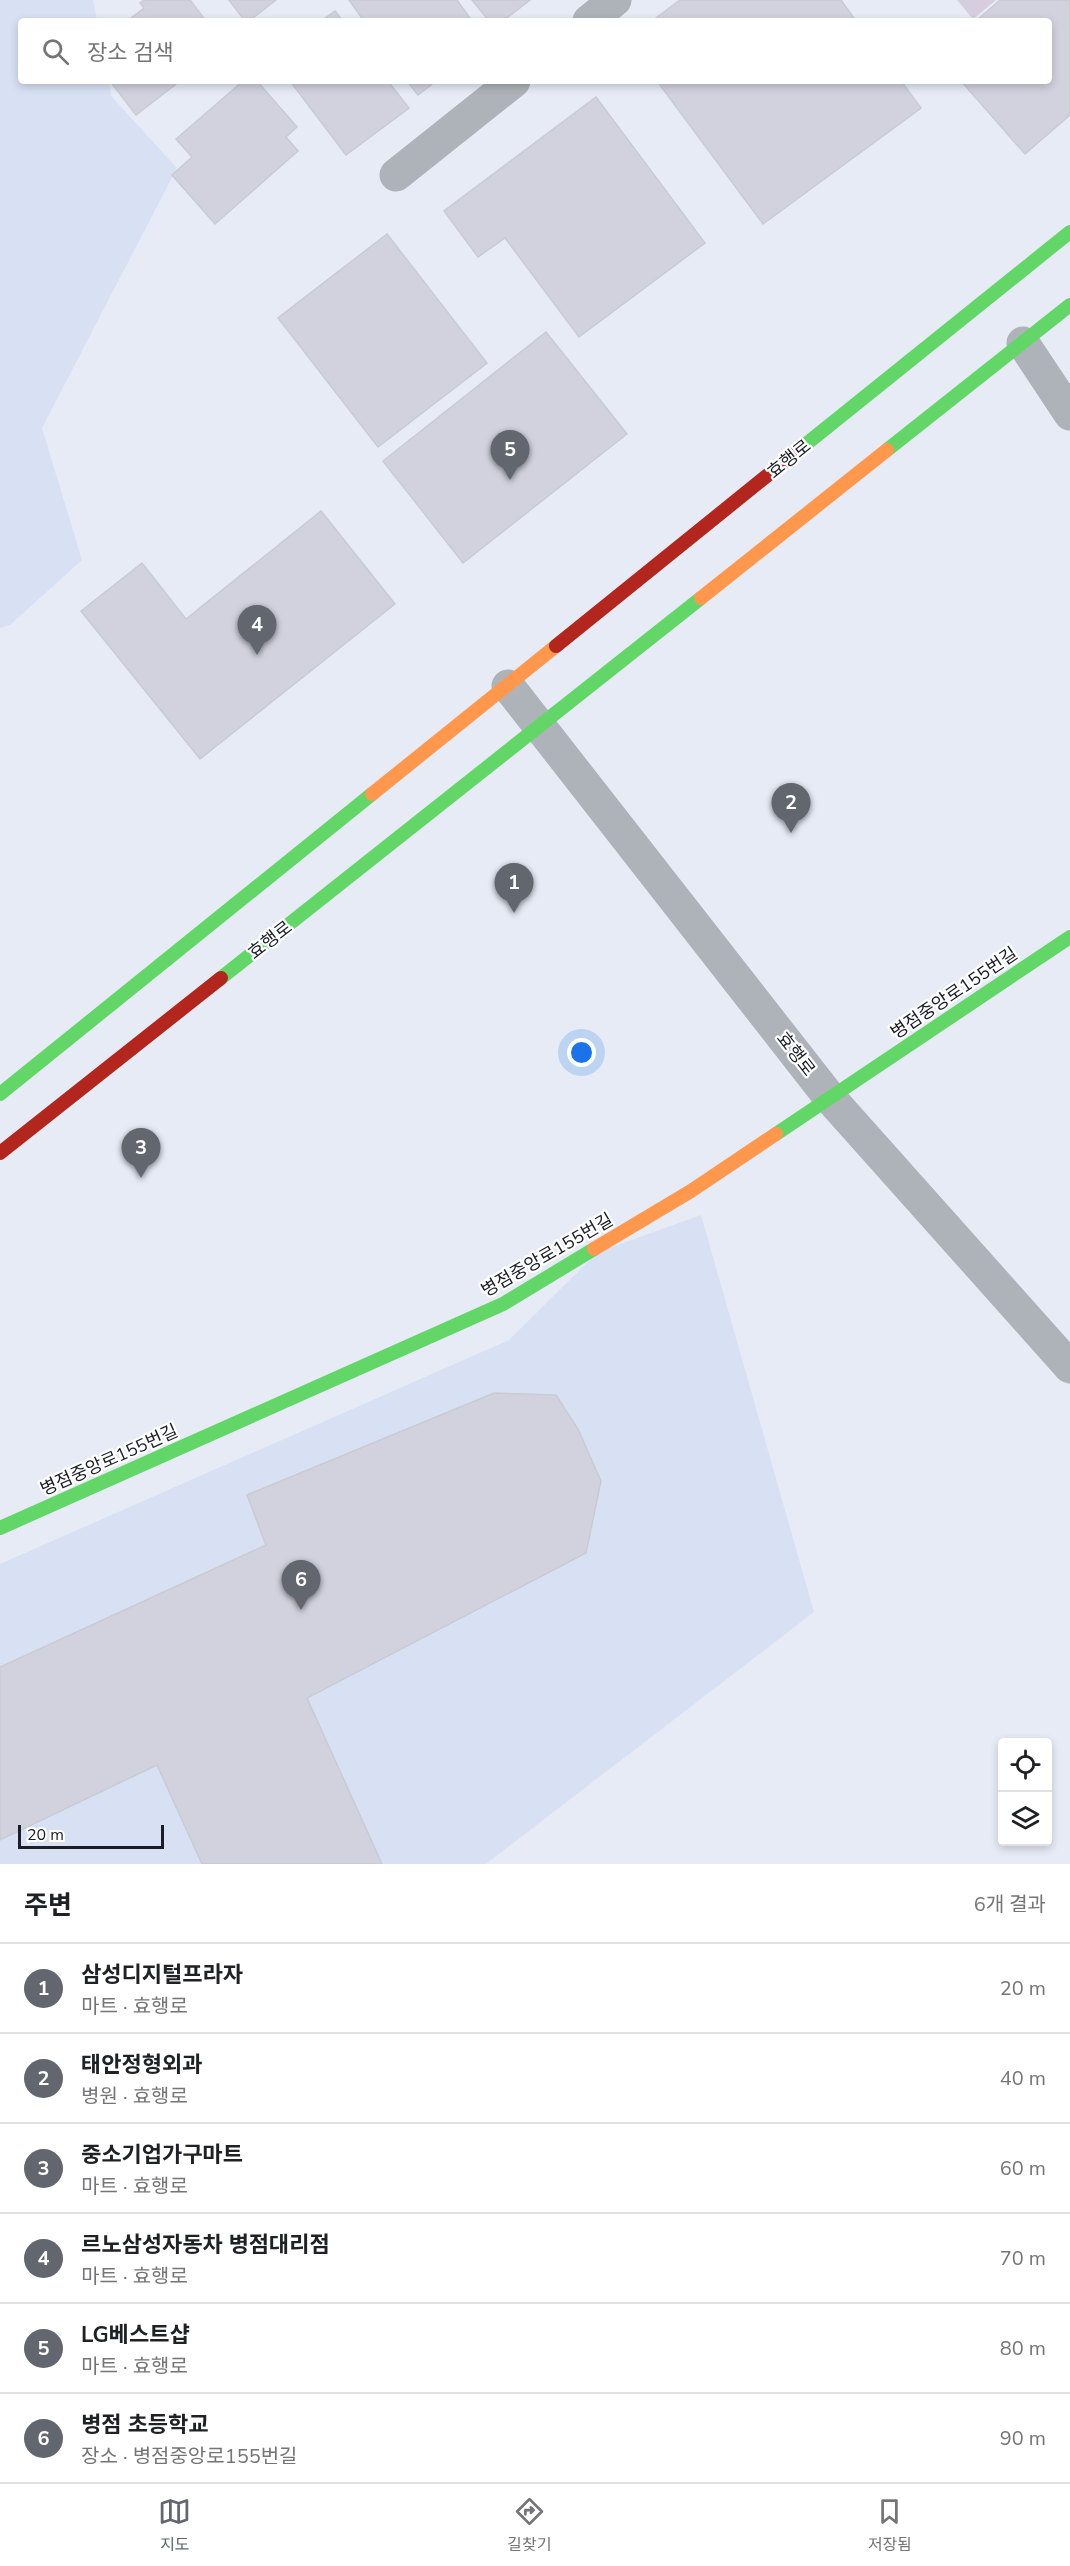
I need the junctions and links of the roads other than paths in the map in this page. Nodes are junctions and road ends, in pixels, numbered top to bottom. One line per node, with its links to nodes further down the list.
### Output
1 (615, 0): 2 (street)
2 (593, 18)
3 (510, 84): 4 (street)
4 (396, 175)
5 (1070, 232): 9 (main road, 효행로)
6 (1070, 305): 7 (main road, 효행로)
7 (1023, 343): 8 (street); 10 (main road, 효행로)
8 (1070, 414)
9 (508, 686): 10 (street, 효행로); 12 (main road, 효행로)
10 (539, 727): 13 (street, 효행로); 14 (main road, 효행로)
11 (1070, 937): 13 (main road, 병점중앙로155번길)
12 (0, 1094)
13 (830, 1098): 15 (street, 효행로); 16 (main road, 병점중앙로155번길)
14 (0, 1154)
15 (1070, 1367)
16 (0, 1528)

